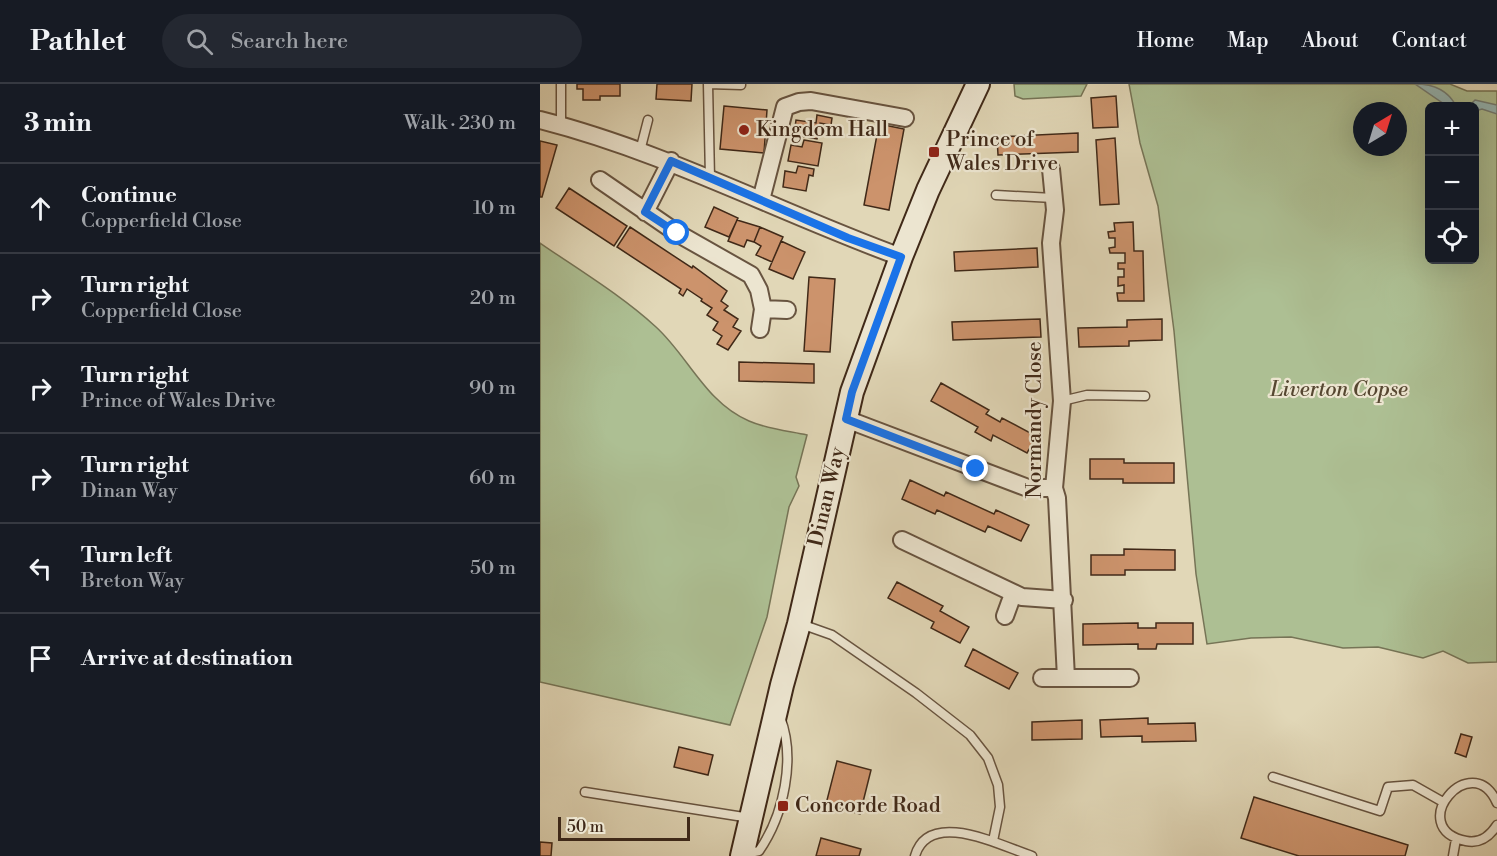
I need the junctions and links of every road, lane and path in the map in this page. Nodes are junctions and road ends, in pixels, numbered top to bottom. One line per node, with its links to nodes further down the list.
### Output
1 (561, 84): 7 (lane)
2 (978, 84): 17 (street, Dinan Way)
3 (741, 86): 11 (lane)
4 (904, 118): 15 (street)
5 (540, 120): 7 (street)
6 (648, 120): 8 (lane)
7 (561, 126): 8 (street)
8 (640, 151): 9 (street)
9 (671, 161): 11 (street); 16 (street)
10 (1051, 168): 14 (street, Normandy Close)
11 (710, 178): 15 (street)
12 (600, 180): 16 (street)
13 (996, 195): 14 (lane)
14 (1053, 198): 22 (street, Normandy Close)
15 (761, 200): 17 (street)
16 (645, 212): 18 (street)
17 (901, 257): 23 (street, Dinan Way)
18 (763, 309): 19 (street); 20 (street)
19 (787, 310)
20 (760, 329)
21 (1145, 396): 22 (lane)
22 (1062, 401): 24 (street, Normandy Close)
23 (846, 419): 24 (street); 29 (street, Dinan Way)
24 (1054, 488): 27 (street, Normandy Close)
25 (902, 540): 26 (street)
26 (1013, 594): 27 (street); 28 (street)
27 (1064, 600): 31 (street, Normandy Close)
28 (1005, 616)
29 (799, 624): 33 (street, Dinan Way); 41 (lane)
30 (1042, 678): 31 (street)
31 (1066, 678): 32 (street)
32 (1130, 678)
33 (777, 708): 38 (street, Dinan Way); 43 (lane)
34 (1273, 777): 37 (lane)
35 (585, 792): 38 (lane)
36 (1496, 797): 37 (lane)
37 (1443, 802): 40 (lane)
38 (751, 818): 43 (street, Dinan Way)
39 (1497, 825): 40 (lane)
40 (1456, 839): 46 (lane)
41 (993, 841): 42 (lane); 44 (lane)
42 (1013, 853): 45 (lane)
43 (742, 856)
44 (915, 856)
45 (1032, 856)
46 (1453, 856)

